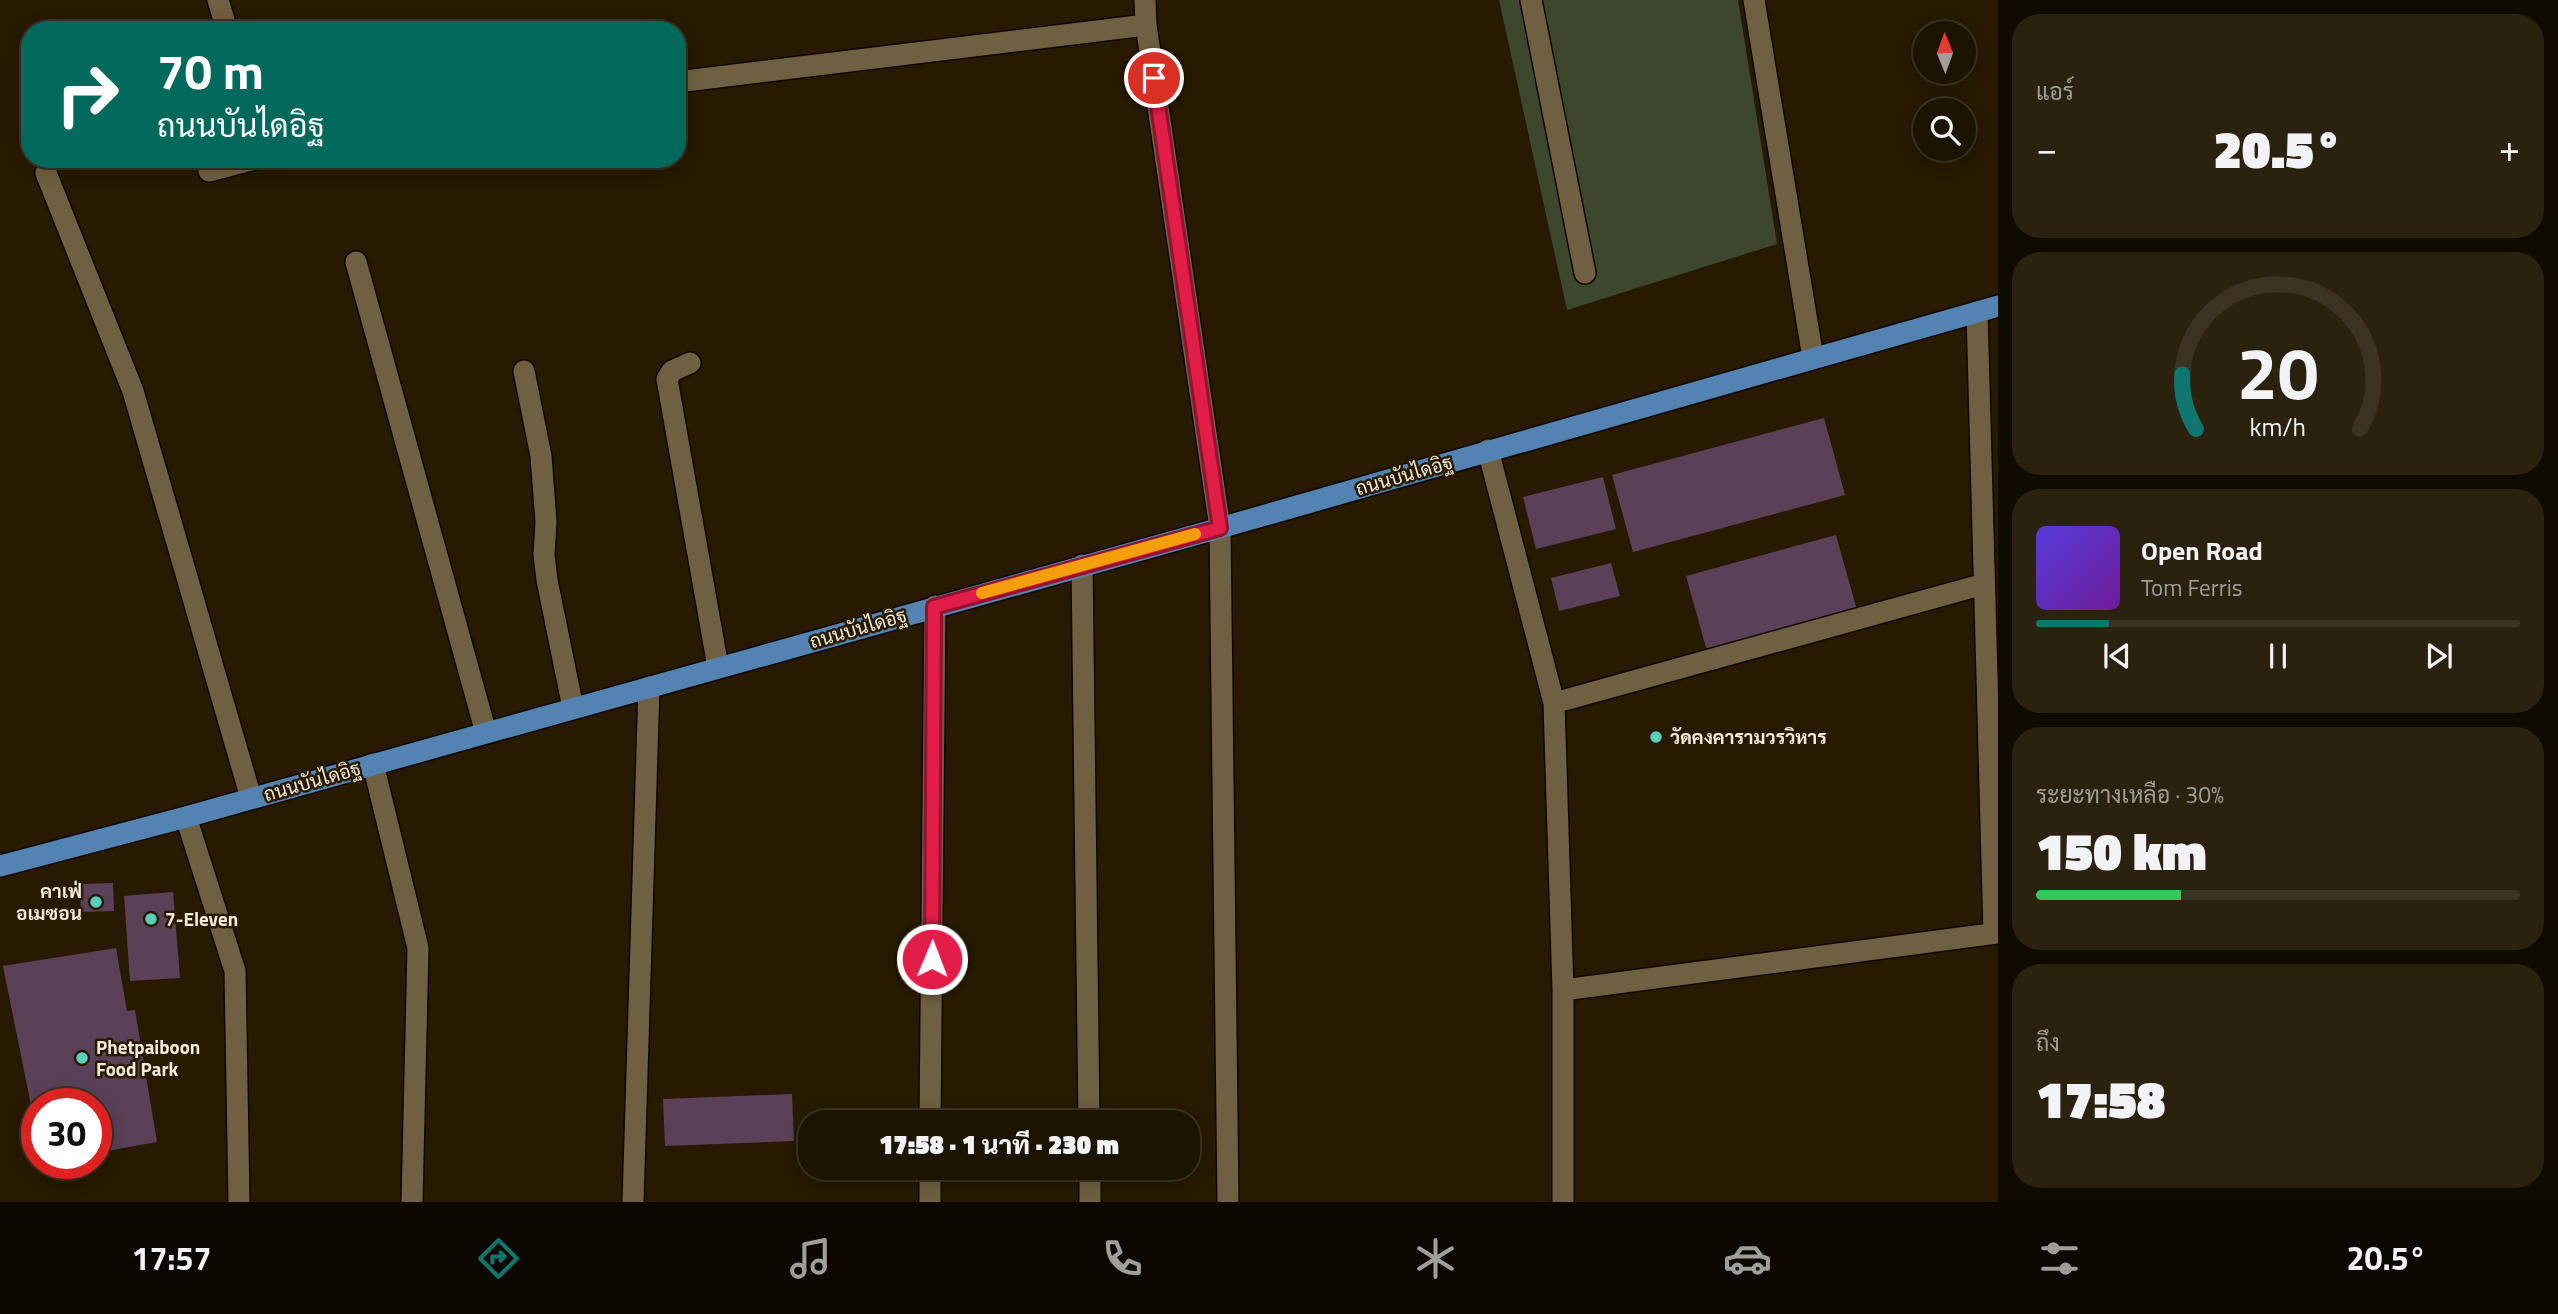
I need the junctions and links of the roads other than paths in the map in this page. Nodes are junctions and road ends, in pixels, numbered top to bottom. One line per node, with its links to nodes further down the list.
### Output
1 (218, 0): 5 (street)
2 (1145, 0): 6 (street)
3 (1531, 0): 12 (street)
4 (1754, 0): 15 (street)
5 (224, 21)
6 (1146, 25): 7 (street); 19 (street)
7 (686, 81)
8 (220, 168): 9 (street)
9 (208, 171)
10 (47, 173): 29 (street)
11 (356, 262): 27 (street)
12 (1585, 273)
13 (1998, 306): 14 (main road, ถนนบันไดอิฐ)
14 (1977, 312): 15 (main road, ถนนบันไดอิฐ); 21 (street)
15 (1813, 358): 18 (main road, ถนนบันไดอิฐ)
16 (690, 363): 23 (street)
17 (524, 371): 26 (street)
18 (1488, 450): 19 (main road, ถนนบันไดอิฐ); 25 (street)
19 (1220, 528): 20 (main road, ถนนบันไดอิฐ); 43 (street)
20 (1082, 565): 22 (main road, ถนนบันไดอิฐ); 35 (street)
21 (1984, 584): 25 (street); 32 (street)
22 (934, 607): 23 (main road, ถนนบันไดอิฐ); 34 (street)
23 (718, 667): 24 (main road, ถนนบันไดอิฐ)
24 (649, 687): 26 (main road, ถนนบันไดอิฐ); 40 (street)
25 (1554, 703): 33 (street)
26 (573, 708): 27 (main road, ถนนบันไดอิฐ)
27 (486, 733): 28 (main road, ถนนบันไดอิฐ)
28 (373, 764): 29 (main road, ถนนบันไดอิฐ); 39 (street)
29 (251, 799): 30 (main road, ถนนบันไดอิฐ)
30 (186, 817): 31 (main road, ถนนบันไดอิฐ); 38 (street)
31 (0, 866)
32 (1996, 933): 33 (street)
33 (1563, 990): 44 (street)
34 (930, 1110)
35 (1089, 1110)
36 (930, 1180): 41 (street)
37 (1090, 1180): 42 (street)
38 (239, 1202)
39 (412, 1202)
40 (633, 1202)
41 (930, 1202)
42 (1090, 1202)
43 (1228, 1202)
44 (1563, 1202)

